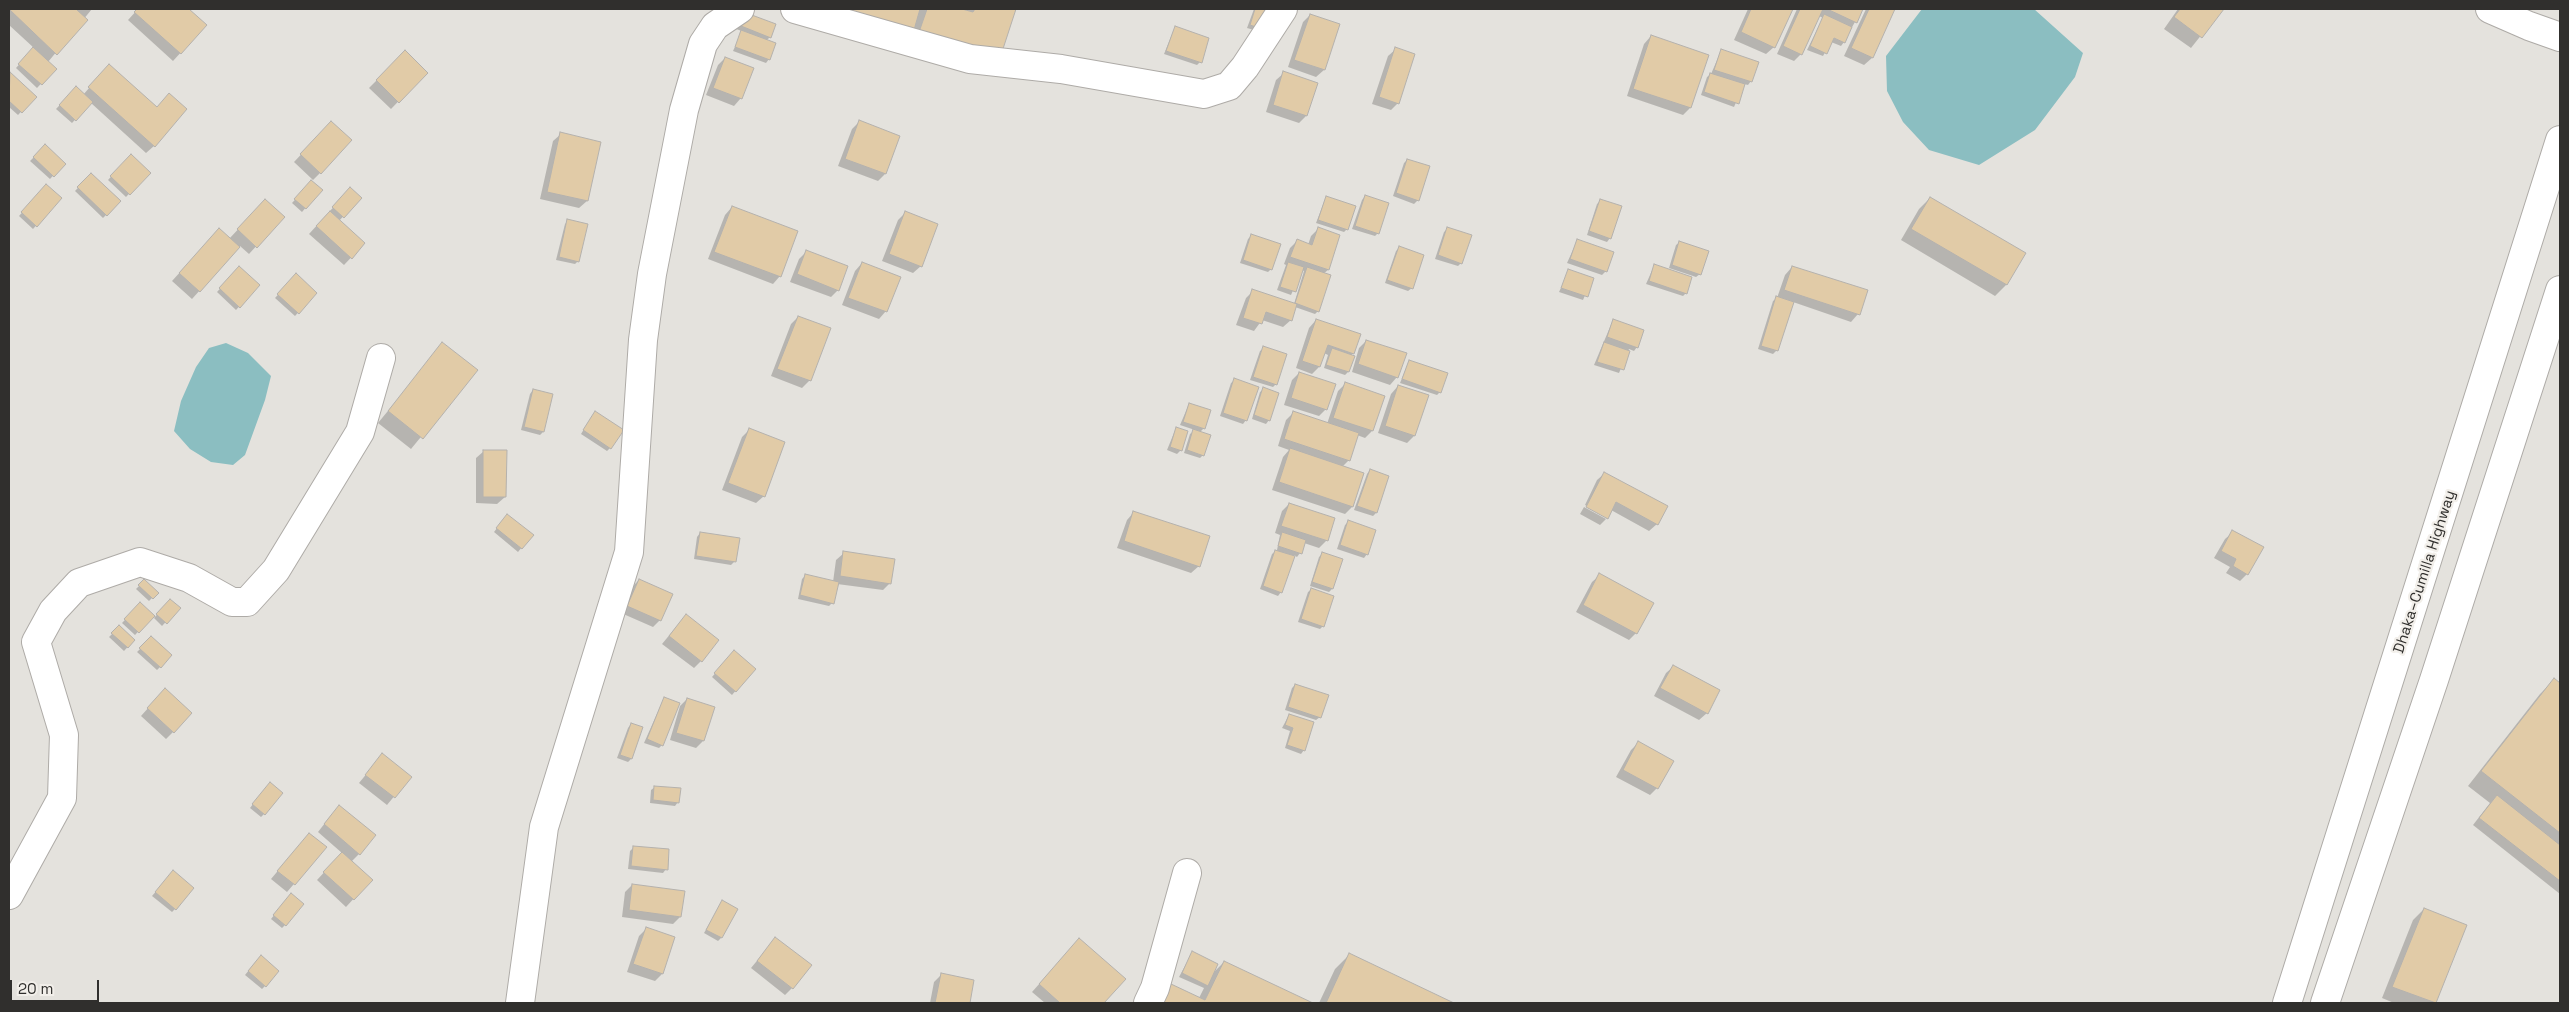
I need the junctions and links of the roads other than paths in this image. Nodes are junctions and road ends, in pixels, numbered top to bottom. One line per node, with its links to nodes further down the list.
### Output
1 (740, 9): 11 (main road)
2 (795, 9): 3 (main road)
3 (1283, 9)
4 (2490, 9): 5 (main road)
5 (2560, 36)
6 (2560, 140): 13 (main road, Dhaka–Cumilla Highway)
7 (2560, 290): 14 (main road)
8 (381, 358): 10 (main road)
9 (1187, 873): 12 (main road)
10 (9, 895)
11 (520, 1003)
12 (1148, 1003)
13 (2287, 1003)
14 (2325, 1003)

